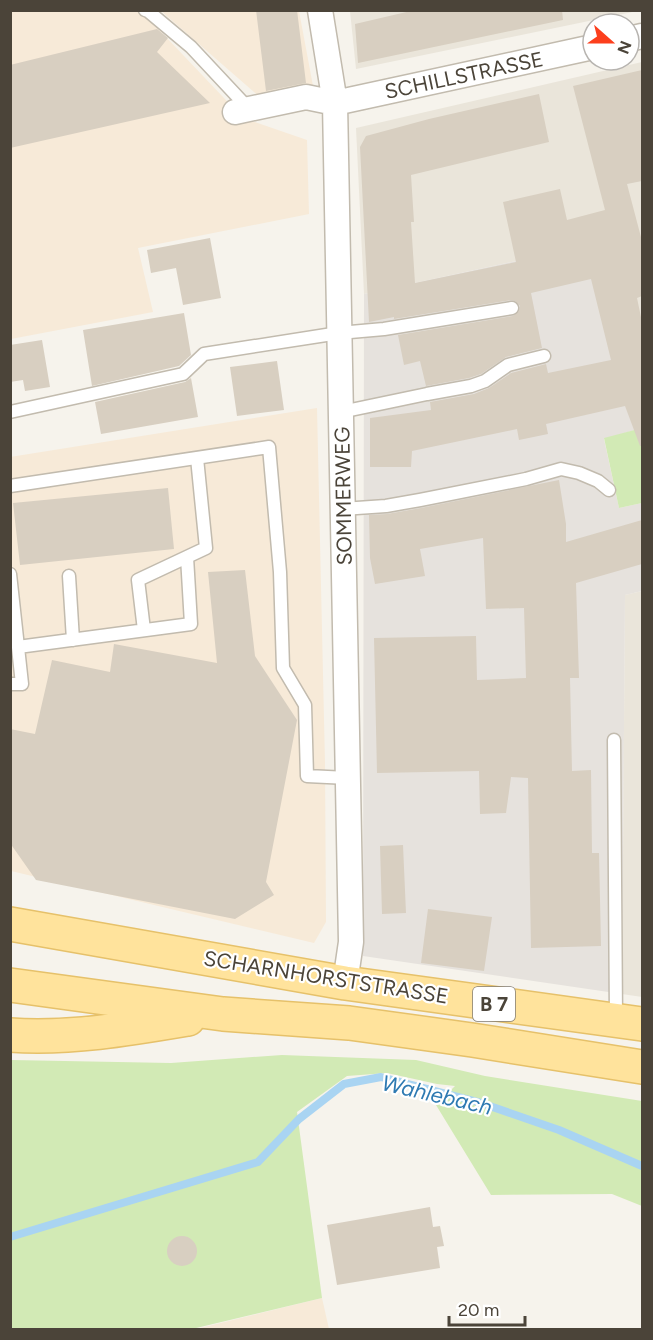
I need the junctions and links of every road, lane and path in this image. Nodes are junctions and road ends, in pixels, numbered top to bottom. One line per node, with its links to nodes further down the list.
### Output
1 (145, 10): 5 (lane)
2 (320, 10): 4 (street, SOMMERWEG)
3 (581, 50): 4 (street, SCHILLSTRASSE)
4 (335, 103): 5 (street); 7 (street, SOMMERWEG)
5 (242, 110)
6 (512, 309): 7 (lane)
7 (339, 333): 9 (lane); 10 (street, SOMMERWEG)
8 (544, 356): 10 (lane)
9 (10, 412)
10 (341, 412): 14 (street, SOMMERWEG)
11 (197, 458): 12 (lane); 15 (lane); 23 (lane)
12 (10, 486)
13 (609, 490): 14 (lane)
14 (342, 509): 23 (street, SOMMERWEG)
15 (187, 557): 18 (lane); 18 (lane)
16 (10, 574): 20 (lane)
17 (69, 576): 19 (lane)
18 (144, 630): 19 (lane)
19 (73, 640): 20 (lane)
20 (18, 647): 21 (lane)
21 (10, 684)
22 (614, 740): 28 (lane)
23 (348, 778): 25 (street, SOMMERWEG)
24 (15, 923): 25 (main road, SCHARNHORSTSTRASSE / B 7)
25 (345, 983): 28 (main road, SCHARNHORSTSTRASSE / B 7)
26 (10, 985): 27 (main road, SCHARNHORSTSTRASSE / B 7)
27 (223, 1014): 29 (main road); 30 (main road, SCHARNHORSTSTRASSE / B 7)
28 (629, 1022)
29 (10, 1035)
30 (642, 1067)

